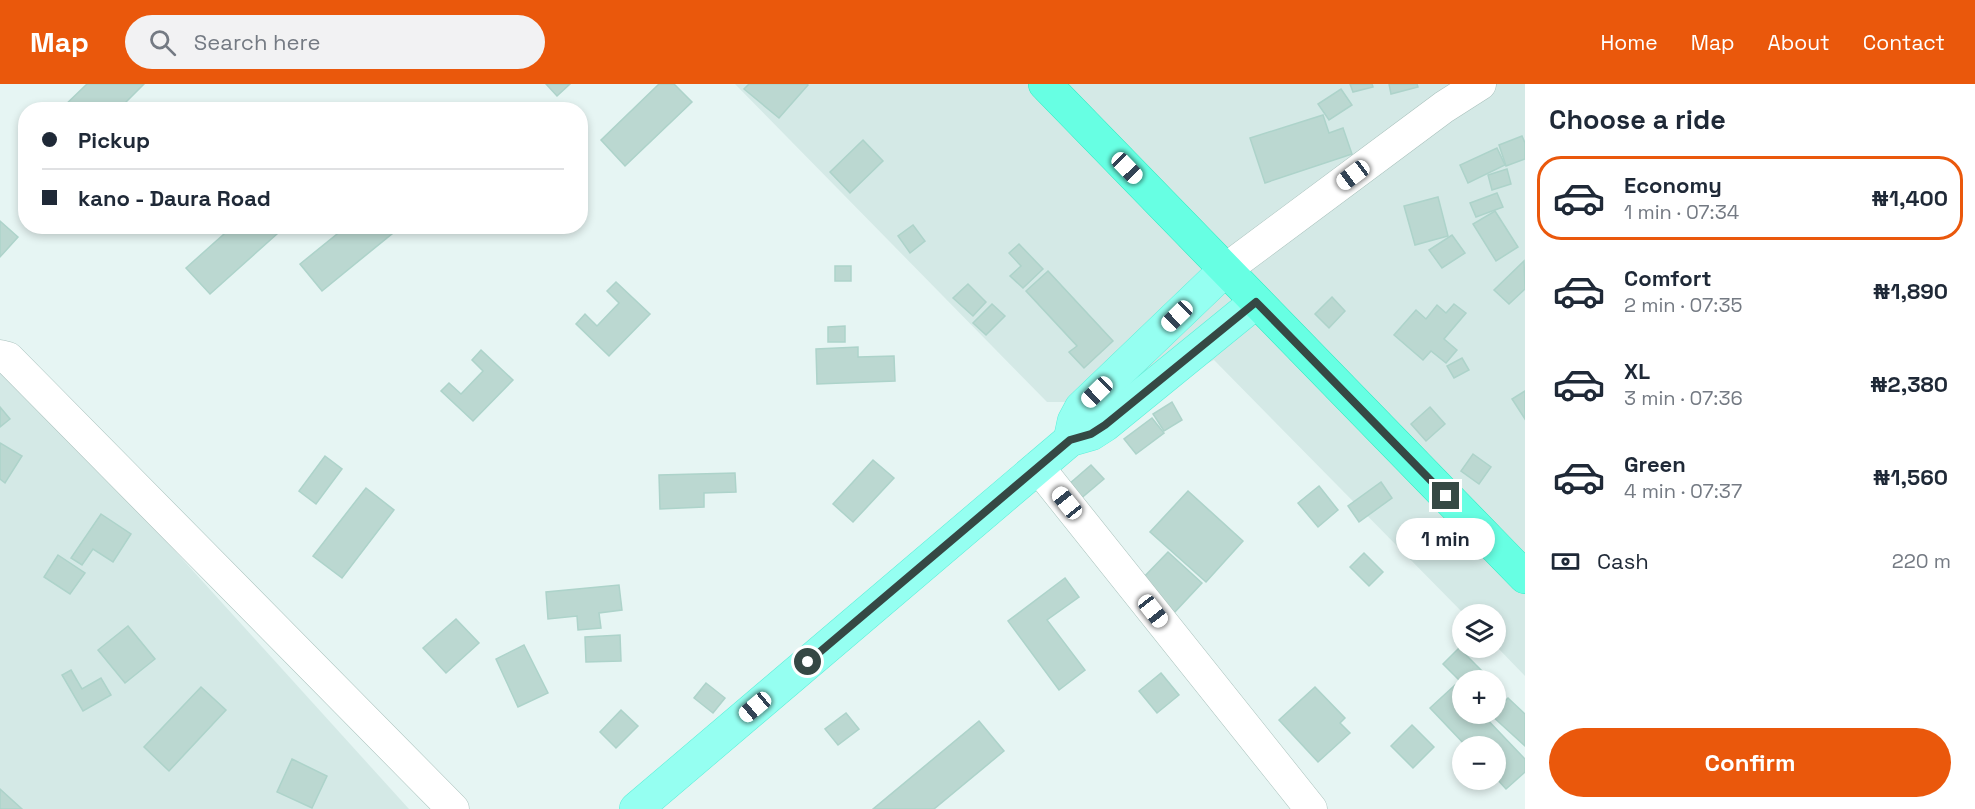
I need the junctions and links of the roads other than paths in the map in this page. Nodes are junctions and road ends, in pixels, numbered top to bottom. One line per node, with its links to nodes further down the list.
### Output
1 (1045, 84): 3 (highway)
2 (1480, 84): 3 (street)
3 (1225, 270): 4 (highway); 6 (main road)
4 (1256, 302): 6 (main road); 8 (highway)
5 (0, 356): 9 (street)
6 (1070, 440): 7 (main road)
7 (1038, 467): 10 (main road); 11 (street)
8 (1525, 577)
9 (453, 809)
10 (636, 809)
11 (1311, 809)

